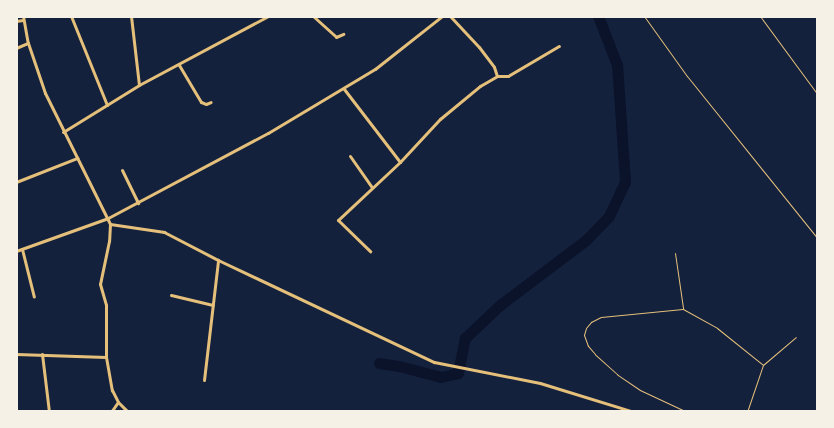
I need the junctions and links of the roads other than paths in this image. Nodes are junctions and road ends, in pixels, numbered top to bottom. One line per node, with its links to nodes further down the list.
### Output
1 (71, 16): 21 (street)
2 (131, 16): 17 (street)
3 (268, 16): 15 (street)
4 (313, 16): 11 (street)
5 (442, 16): 18 (street)
6 (450, 16): 16 (street)
7 (644, 16): 32 (lane)
8 (760, 16): 19 (lane)
9 (23, 18): 10 (street); 12 (street)
10 (16, 21)
11 (343, 34)
12 (28, 44): 14 (street); 22 (street)
13 (558, 46): 16 (street)
14 (16, 48)
15 (179, 65): 17 (street); 20 (street)
16 (497, 76): 25 (street)
17 (139, 85): 21 (street)
18 (344, 89): 25 (street); 29 (street)
19 (818, 95)
20 (211, 102)
21 (108, 105): 22 (street)
22 (63, 132): 24 (street)
23 (350, 156): 28 (street)
24 (77, 158): 27 (street); 30 (street)
25 (400, 162): 28 (street)
26 (122, 170): 29 (street)
27 (16, 182)
28 (372, 188): 35 (street)
29 (138, 203): 30 (street)
30 (108, 218): 31 (street); 33 (street)
31 (110, 224): 37 (street); 45 (street)
32 (818, 239)
33 (22, 249): 34 (street); 39 (street)
34 (16, 251)
35 (370, 251)
36 (675, 253): 41 (lane)
37 (218, 260): 40 (street); 52 (street)
38 (171, 295): 40 (street)
39 (34, 297)
40 (213, 305): 47 (street)
41 (683, 309): 46 (lane); 53 (lane)
42 (796, 337): 46 (lane)
43 (16, 354): 44 (street)
44 (42, 354): 45 (street); 49 (street)
45 (106, 357): 48 (street)
46 (763, 365): 54 (lane)
47 (204, 380)
48 (118, 402): 50 (street); 51 (street)
49 (49, 412)
50 (111, 412)
51 (128, 412)
52 (634, 412)
53 (686, 412)
54 (748, 412)

